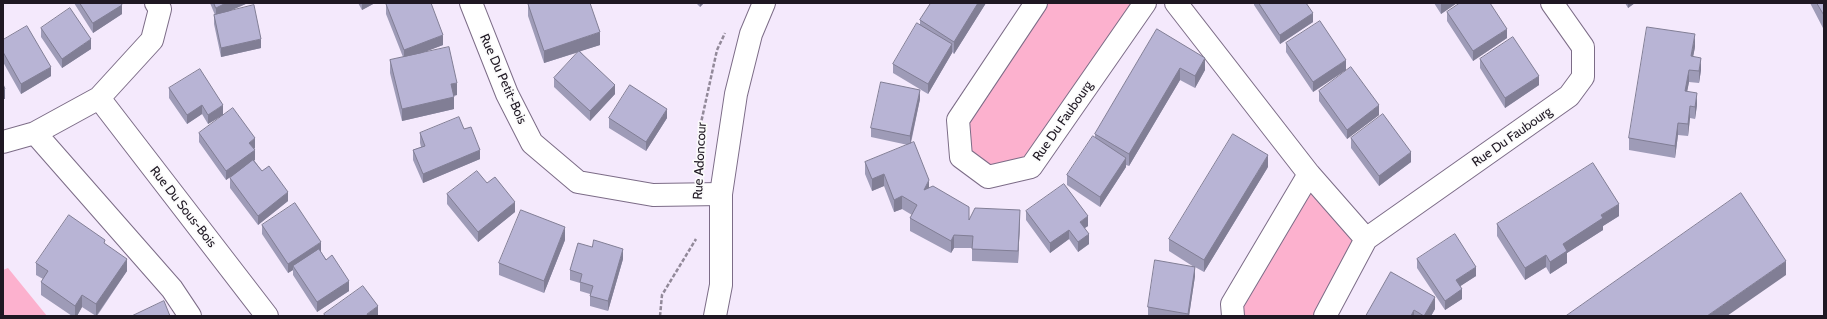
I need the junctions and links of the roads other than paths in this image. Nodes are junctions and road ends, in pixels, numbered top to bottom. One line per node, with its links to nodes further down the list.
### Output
1 (156, 3): 8 (street)
2 (472, 3): 12 (street, Rue Du Petit-Bois)
3 (764, 3): 12 (street, Rue Adoncour)
4 (1036, 3): 5 (street, Rue Du Faubourg)
5 (1145, 3)
6 (1176, 3): 11 (street)
7 (1552, 3): 13 (street, Rue Du Faubourg)
8 (99, 98): 9 (street); 15 (street, Rue Du Sous-Bois)
9 (35, 133): 10 (street); 14 (street)
10 (3, 142)
11 (1309, 174): 13 (street); 17 (street)
12 (721, 194): 16 (street, Rue Adoncour)
13 (1366, 239): 18 (street, Rue Du Faubourg)
14 (190, 316)
15 (267, 316)
16 (715, 316)
17 (1234, 316)
18 (1325, 316)

